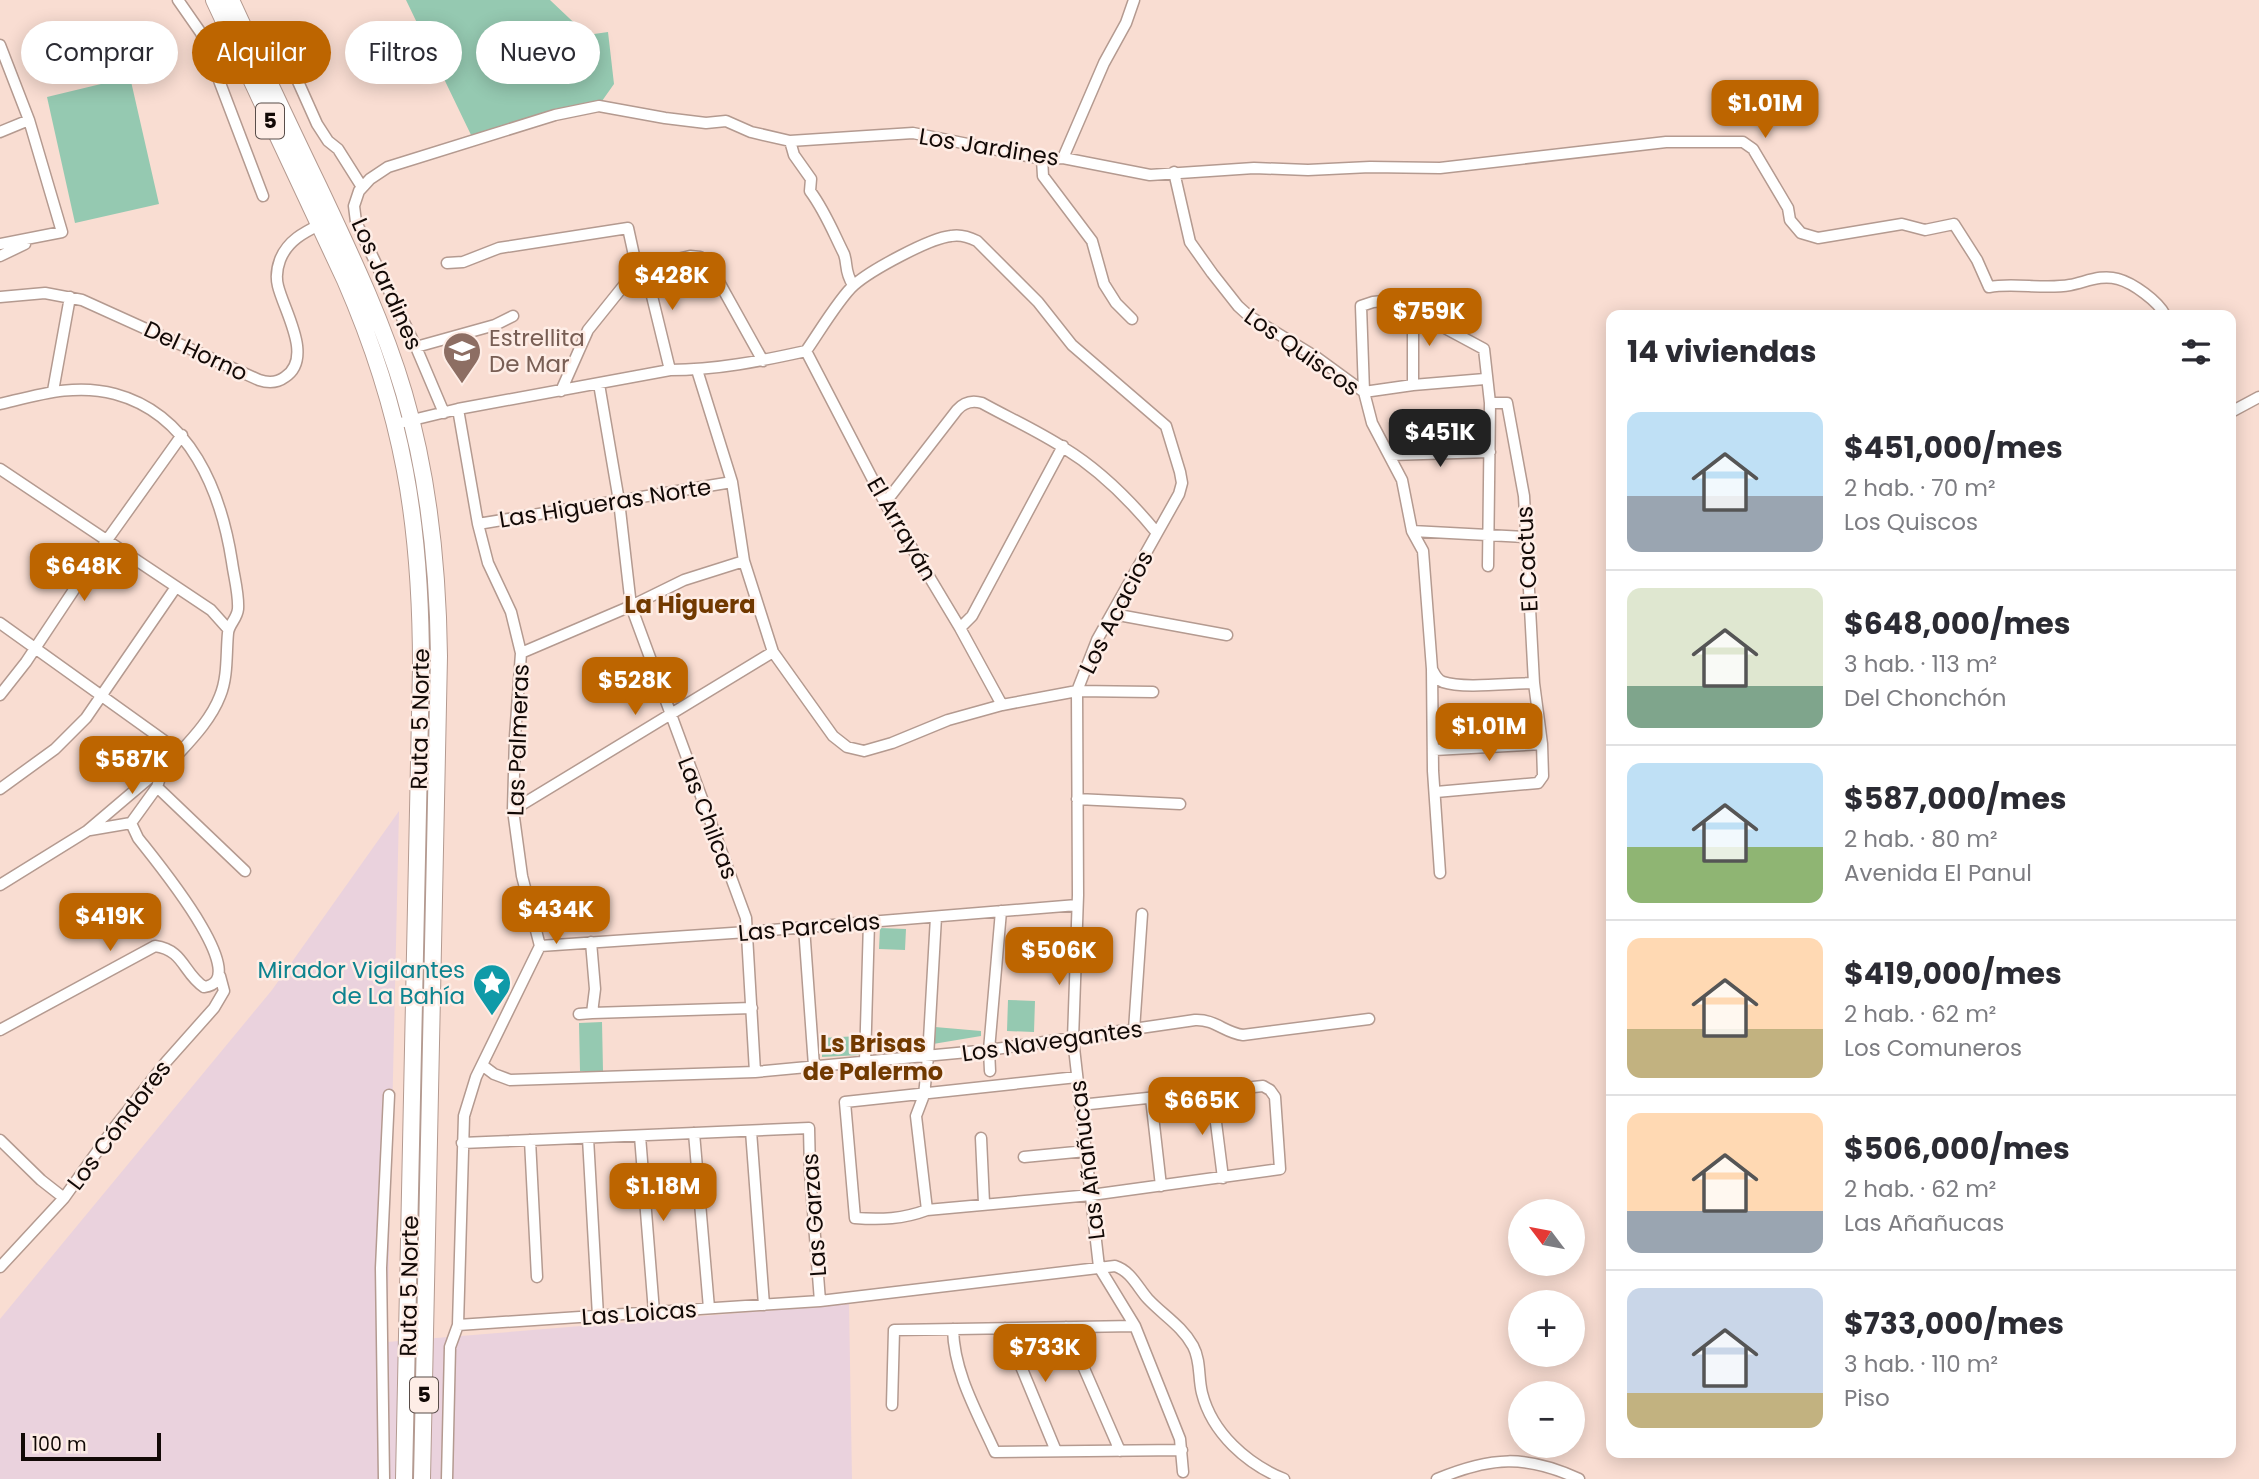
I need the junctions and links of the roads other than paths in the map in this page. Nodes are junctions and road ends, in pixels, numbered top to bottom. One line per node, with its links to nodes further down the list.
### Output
1 (178, 0): 14 (street)
2 (214, 0): 15 (highway, Ruta 5 Norte / 5)
3 (231, 0): 15 (highway, Ruta 5 Norte / 5)
4 (1134, 0): 10 (street)
5 (0, 45): 7 (street)
6 (299, 84): 13 (street)
7 (29, 120): 8 (street); 16 (street)
8 (0, 132)
9 (790, 141): 11 (street, Los Jardines); 13 (street, Los Jardines); 21 (street)
10 (1063, 158): 11 (street, Los Jardines); 12 (street, Los Jardines)
11 (1042, 159): 27 (street)
12 (1174, 172): 24 (street, Los Jardines); 38 (street, Los Quiscos)
13 (362, 187): 28 (street, Los Jardines)
14 (263, 196)
15 (327, 222): 23 (street, Del Horno); 45 (highway, Ruta 5 Norte / 5)
16 (47, 234): 17 (street); 18 (street)
17 (0, 244)
18 (0, 256)
19 (447, 263): 20 (street)
20 (637, 269): 30 (street); 31 (street); 37 (street)
21 (853, 285): 29 (street); 56 (street, Los Acacios)
22 (0, 297): 23 (street, Del Horno)
23 (70, 297): 36 (street)
24 (2162, 310)
25 (1413, 311): 33 (street); 35 (street); 38 (street)
26 (513, 316): 28 (street)
27 (1132, 319)
28 (416, 346): 44 (street, Los Jardines)
29 (806, 351): 30 (street); 53 (street, El Arrayán)
30 (763, 361): 32 (street)
31 (670, 370): 32 (street); 34 (street)
32 (697, 370): 51 (street)
33 (1485, 379): 35 (street); 40 (street)
34 (599, 384): 37 (street); 52 (street, Las Chilcas)
35 (1413, 385): 38 (street)
36 (53, 391): 41 (street); 46 (street)
37 (561, 391): 42 (street)
38 (1364, 392): 49 (street, Los Quiscos)
39 (2259, 397): 43 (street)
40 (1489, 403): 48 (street); 58 (street, El Cactus)
41 (0, 404)
42 (458, 409): 44 (street); 54 (street, Las Palmeras)
43 (2236, 409)
44 (444, 413): 45 (street)
45 (404, 422): 160 (highway, Ruta 5 Norte / 5); 161 (highway, Ruta 5 Norte / 5)
46 (182, 435): 59 (street); 67 (street)
47 (1063, 446): 53 (street); 56 (street); 66 (street)
48 (1490, 452): 49 (street); 57 (street)
49 (1389, 455): 55 (street, Los Quiscos)
50 (0, 469): 59 (street)
51 (732, 482): 52 (street, Las Higueras Norte); 60 (street)
52 (619, 500): 54 (street, Las Higueras Norte); 63 (street, Las Chilcas)
53 (885, 503): 66 (street, El Arrayán)
54 (478, 524): 71 (street, Las Palmeras)
55 (1412, 531): 57 (street); 72 (street, Los Quiscos)
56 (1157, 533): 64 (street, Los Acacios)
57 (1489, 535): 58 (street); 61 (street)
58 (1525, 537): 73 (street, El Cactus)
59 (107, 540): 62 (street); 69 (street)
60 (744, 561): 63 (street); 70 (street)
61 (1488, 566)
62 (176, 587): 67 (street); 77 (street)
63 (631, 606): 71 (street); 79 (street, Las Chilcas)
64 (1113, 614): 68 (street); 74 (street, Los Acacios)
65 (0, 623): 69 (street)
66 (960, 628): 78 (street, El Arrayán)
67 (228, 629): 82 (street)
68 (1227, 635)
69 (35, 648): 76 (street); 77 (street)
70 (773, 652): 78 (street); 79 (street)
71 (521, 653): 89 (street, Las Palmeras)
72 (1432, 670): 73 (street); 81 (street, Los Quiscos)
73 (1534, 683): 80 (street, El Cactus)
74 (1077, 691): 75 (street); 78 (street); 87 (street, Las Añañucas)
75 (1153, 692)
76 (0, 695)
77 (102, 696): 82 (street); 85 (street)
78 (1002, 705)
79 (669, 715): 89 (street); 101 (street, Las Chilcas)
80 (1542, 744): 81 (street); 86 (street, El Cactus)
81 (1434, 750): 86 (street, Los Quiscos)
82 (180, 752): 83 (street)
83 (163, 767): 84 (street); 91 (street)
84 (157, 787): 90 (street); 92 (street)
85 (0, 789)
86 (1436, 792): 93 (street, Los Quiscos)
87 (1077, 799): 88 (street); 95 (street, Las Añañucas)
88 (1180, 804)
89 (513, 810): 103 (street, Las Palmeras)
90 (131, 823): 91 (street); 104 (street)
91 (87, 831): 94 (street)
92 (245, 871)
93 (1440, 873)
94 (0, 885)
95 (1077, 905): 96 (street, Las Parcelas); 111 (street, Las Añañucas)
96 (1001, 911): 98 (street, Las Parcelas); 112 (street)
97 (1142, 914): 110 (street)
98 (936, 917): 99 (street, Las Parcelas); 113 (street)
99 (869, 922): 100 (street, Las Parcelas); 114 (street)
100 (804, 927): 101 (street, Las Parcelas); 116 (street)
101 (747, 932): 102 (street, Las Parcelas); 105 (street, Las Chilcas)
102 (591, 942): 103 (street, Las Parcelas); 106 (street)
103 (540, 946): 115 (street)
104 (220, 975): 109 (street); 138 (street, Los Cóndores)
105 (752, 1008): 106 (street); 118 (street, Las Chilcas)
106 (592, 1013): 107 (street)
107 (579, 1014)
108 (1369, 1019): 110 (street, Los Navegantes)
109 (0, 1030)
110 (1133, 1030): 111 (street, Los Navegantes)
111 (1073, 1039): 112 (street, Los Navegantes); 119 (street, Las Añañucas)
112 (989, 1050): 113 (street, Los Navegantes); 117 (street)
113 (928, 1056): 114 (street, Los Navegantes); 122 (street)
114 (866, 1062): 116 (street, Los Navegantes)
115 (482, 1065): 118 (street, Los Navegantes); 132 (street)
116 (814, 1066): 118 (street, Los Navegantes)
117 (990, 1071)
118 (755, 1072)
119 (1077, 1077): 122 (street); 124 (street, Las Añañucas)
120 (1212, 1091): 123 (street); 135 (street); 135 (street)
121 (389, 1095): 159 (street)
122 (924, 1095): 140 (street); 140 (street)
123 (1151, 1098): 124 (street); 136 (street)
124 (1080, 1105): 133 (street, Las Añañucas)
125 (751, 1131): 126 (street); 144 (street, Las Garzas); 145 (street)
126 (694, 1133): 127 (street); 146 (street)
127 (640, 1136): 128 (street); 147 (street)
128 (588, 1138): 131 (street); 148 (street)
129 (981, 1138): 139 (street)
130 (0, 1140): 138 (street)
131 (530, 1140): 132 (street); 143 (street)
132 (462, 1143): 149 (street)
133 (1086, 1151): 134 (street); 137 (street, Las Añañucas)
134 (1024, 1157)
135 (1223, 1178): 136 (street)
136 (1161, 1186): 137 (street)
137 (1091, 1195): 139 (street); 142 (street, Las Añañucas)
138 (64, 1198): 141 (street, Los Cóndores)
139 (985, 1203): 140 (street)
140 (928, 1210)
141 (0, 1267)
142 (1099, 1267): 144 (street, Las Loicas); 150 (street, Las Añañucas); 163 (street)
143 (537, 1277)
144 (820, 1301): 145 (street, Las Loicas)
145 (764, 1305): 146 (street, Las Loicas)
146 (709, 1308): 147 (street, Las Loicas)
147 (654, 1312): 148 (street, Las Loicas)
148 (598, 1316): 149 (street, Las Loicas)
149 (458, 1325): 162 (street)
150 (1135, 1326): 151 (street); 155 (street, Las Añañucas)
151 (1066, 1327): 152 (street); 157 (street)
152 (1005, 1328): 153 (street); 156 (street)
153 (953, 1329): 154 (street); 156 (street)
154 (892, 1405)
155 (1182, 1450): 157 (street); 158 (street, Las Añañucas)
156 (1056, 1451): 157 (street)
157 (1120, 1451)
158 (1183, 1472)
159 (384, 1479)
160 (404, 1479)
161 (422, 1479)
162 (447, 1479)
163 (1284, 1479)
164 (1437, 1479): 165 (street)
165 (1579, 1479)

